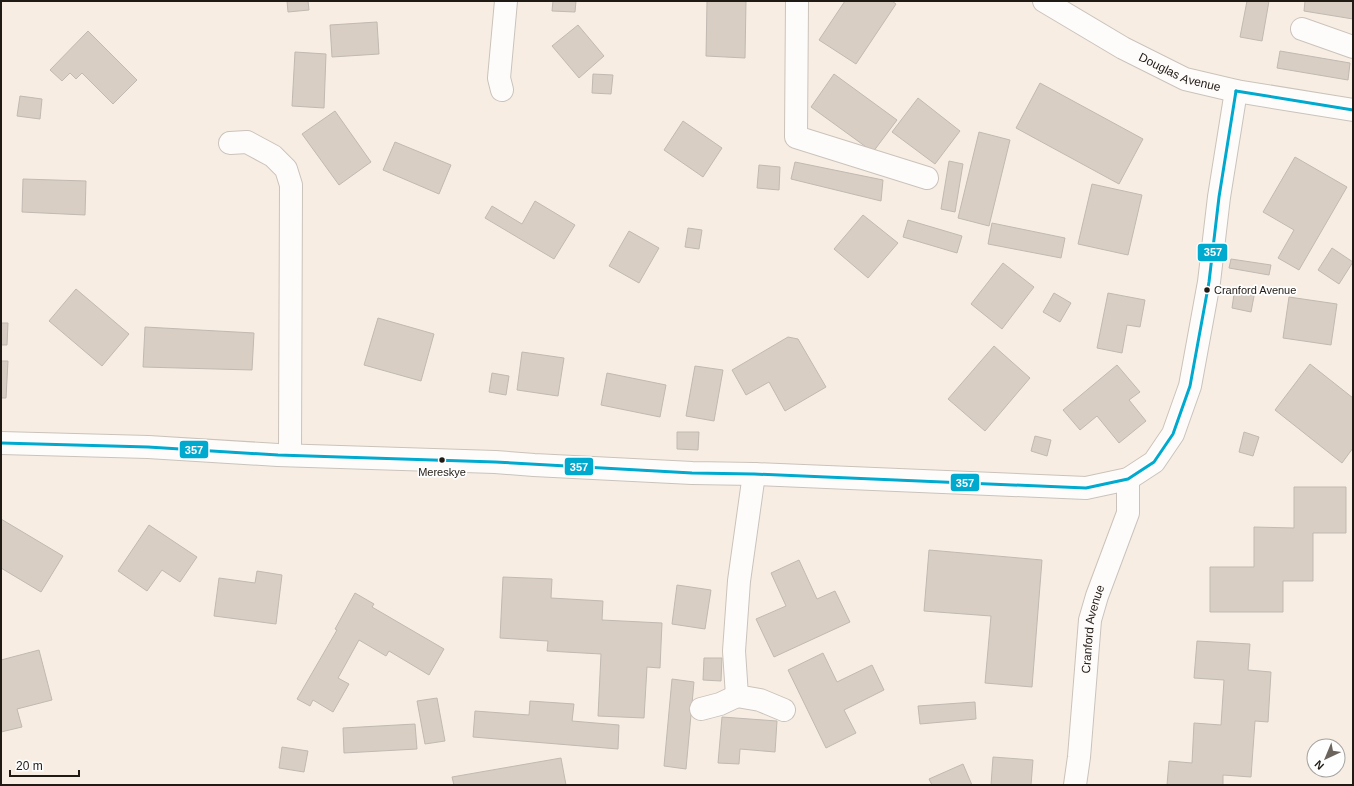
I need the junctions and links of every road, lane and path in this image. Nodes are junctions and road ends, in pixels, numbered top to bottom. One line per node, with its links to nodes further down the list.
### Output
1 (506, 1): 6 (street)
2 (797, 1): 10 (street)
3 (1044, 1): 7 (street, Douglas Avenue)
4 (1302, 29): 5 (street)
5 (1353, 47)
6 (502, 90)
7 (1236, 91): 8 (street, Douglas Avenue); 14 (street)
8 (1353, 110)
9 (230, 143): 12 (street)
10 (926, 178)
11 (1, 443): 12 (street)
12 (290, 454): 13 (street)
13 (754, 474): 14 (street); 15 (street)
14 (1128, 479): 18 (street, Cranford Avenue)
15 (737, 696): 16 (street); 17 (street)
16 (701, 709)
17 (784, 710)
18 (1075, 785)

